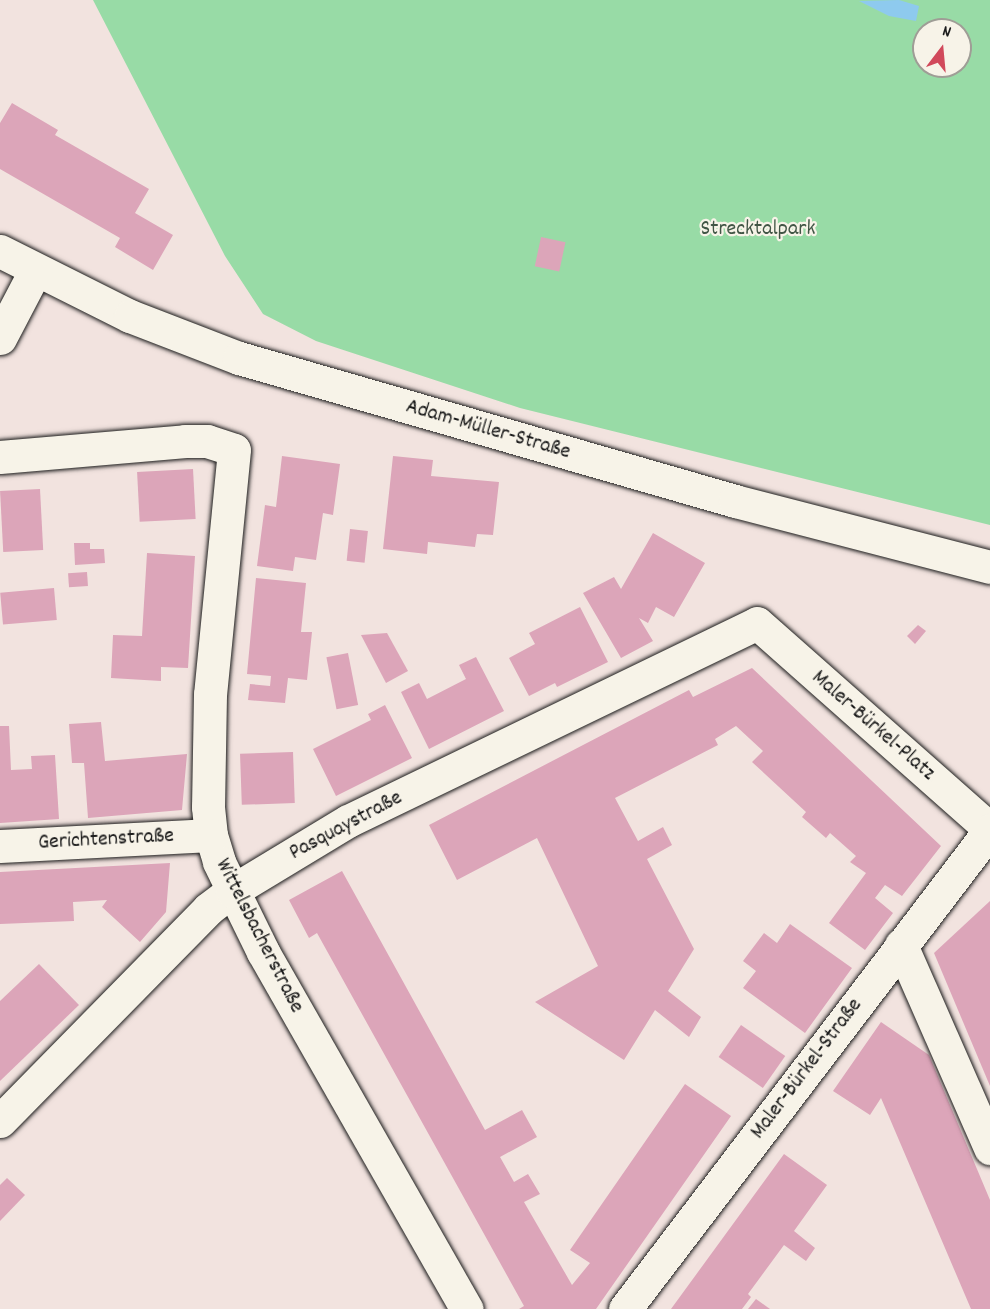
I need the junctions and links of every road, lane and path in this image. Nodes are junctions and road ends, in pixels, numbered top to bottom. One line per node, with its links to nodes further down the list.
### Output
1 (0, 251): 2 (street, Adam-Müller-Straße)
2 (35, 272): 3 (street); 5 (street, Adam-Müller-Straße)
3 (0, 338)
4 (0, 457): 8 (street, Wittelsbacherstraße)
5 (990, 567)
6 (757, 623): 7 (street, Maler-Bürkel-Platz); 10 (street, Pasquaystraße)
7 (990, 830): 11 (street, Maler-Bürkel-Straße)
8 (211, 835): 9 (street, Gerichtenstraße); 10 (street, Wittelsbacherstraße)
9 (0, 846)
10 (232, 891): 12 (street, Pasquaystraße); 14 (street, Wittelsbacherstraße)
11 (901, 945): 13 (street); 15 (street, Maler-Bürkel-Straße)
12 (0, 1121)
13 (990, 1148)
14 (467, 1309)
15 (625, 1309)

